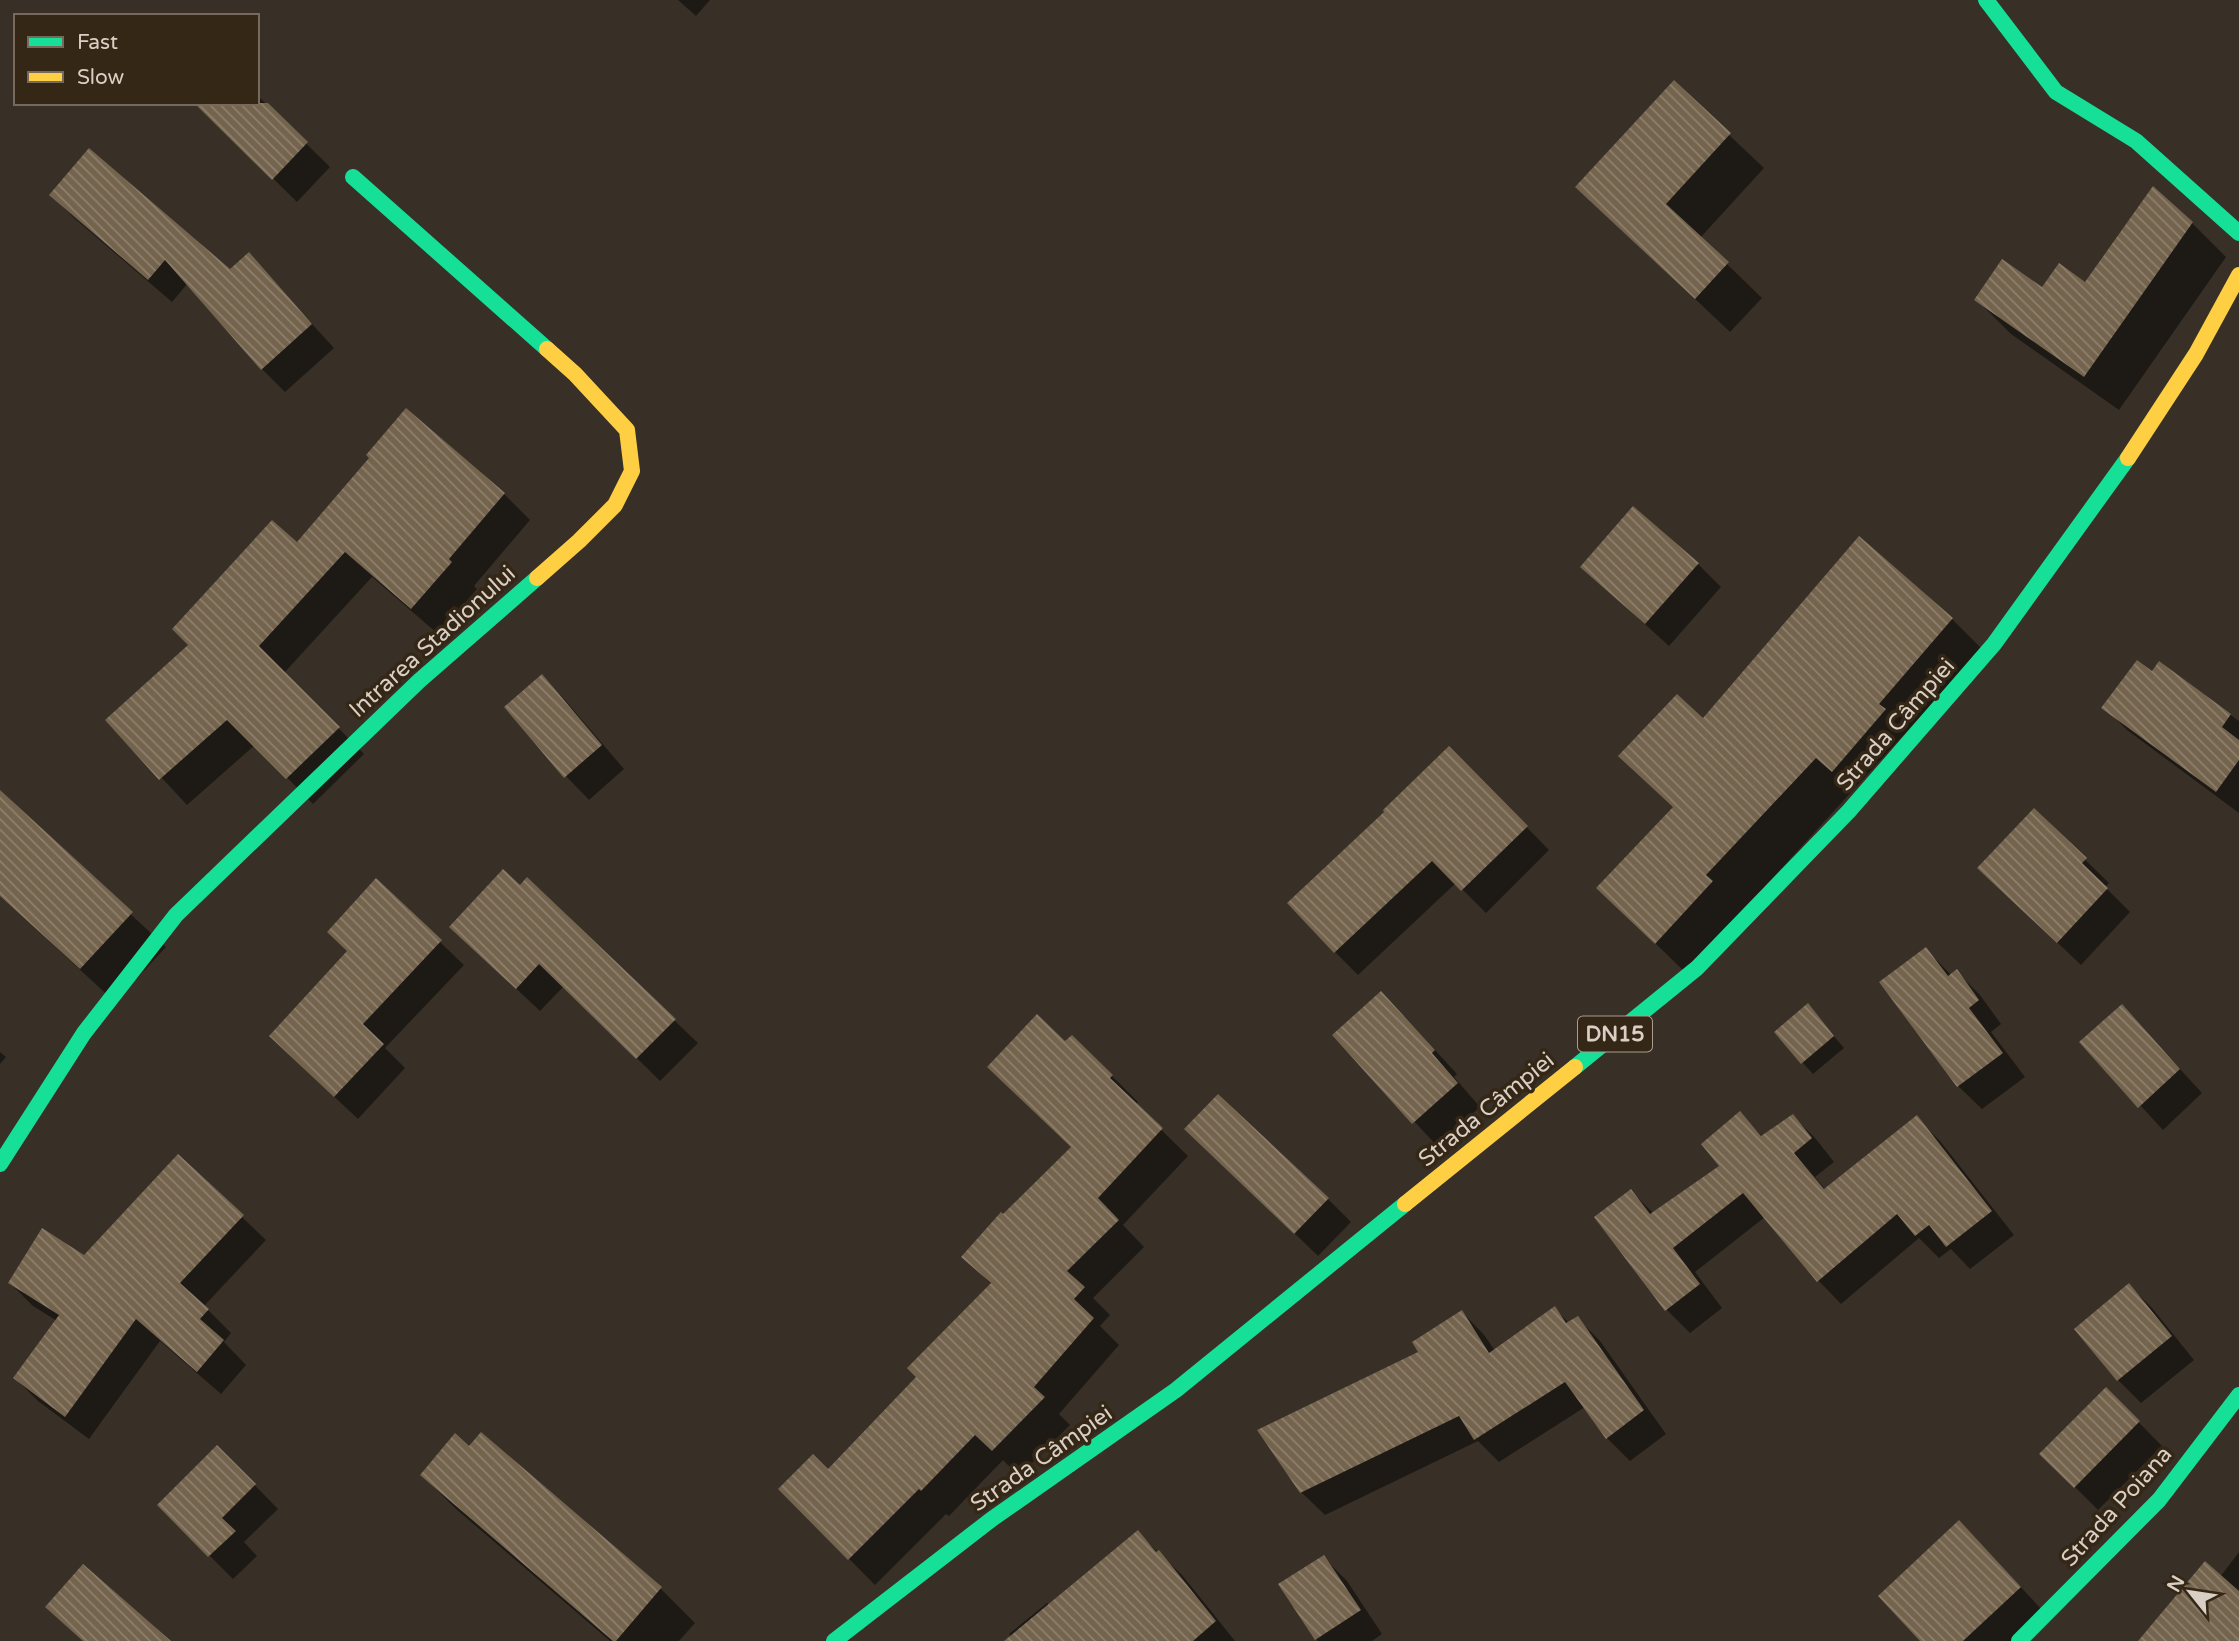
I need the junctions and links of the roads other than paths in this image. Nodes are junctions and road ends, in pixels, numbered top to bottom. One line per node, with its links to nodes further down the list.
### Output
1 (1986, 0): 3 (street)
2 (353, 177): 5 (street, Intrarea Stadionului)
3 (2239, 233)
4 (2239, 275): 7 (street, Strada Câmpiei / DN15)
5 (0, 1164)
6 (2239, 1395): 8 (street, Strada Poiana)
7 (834, 1641)
8 (2019, 1641)

